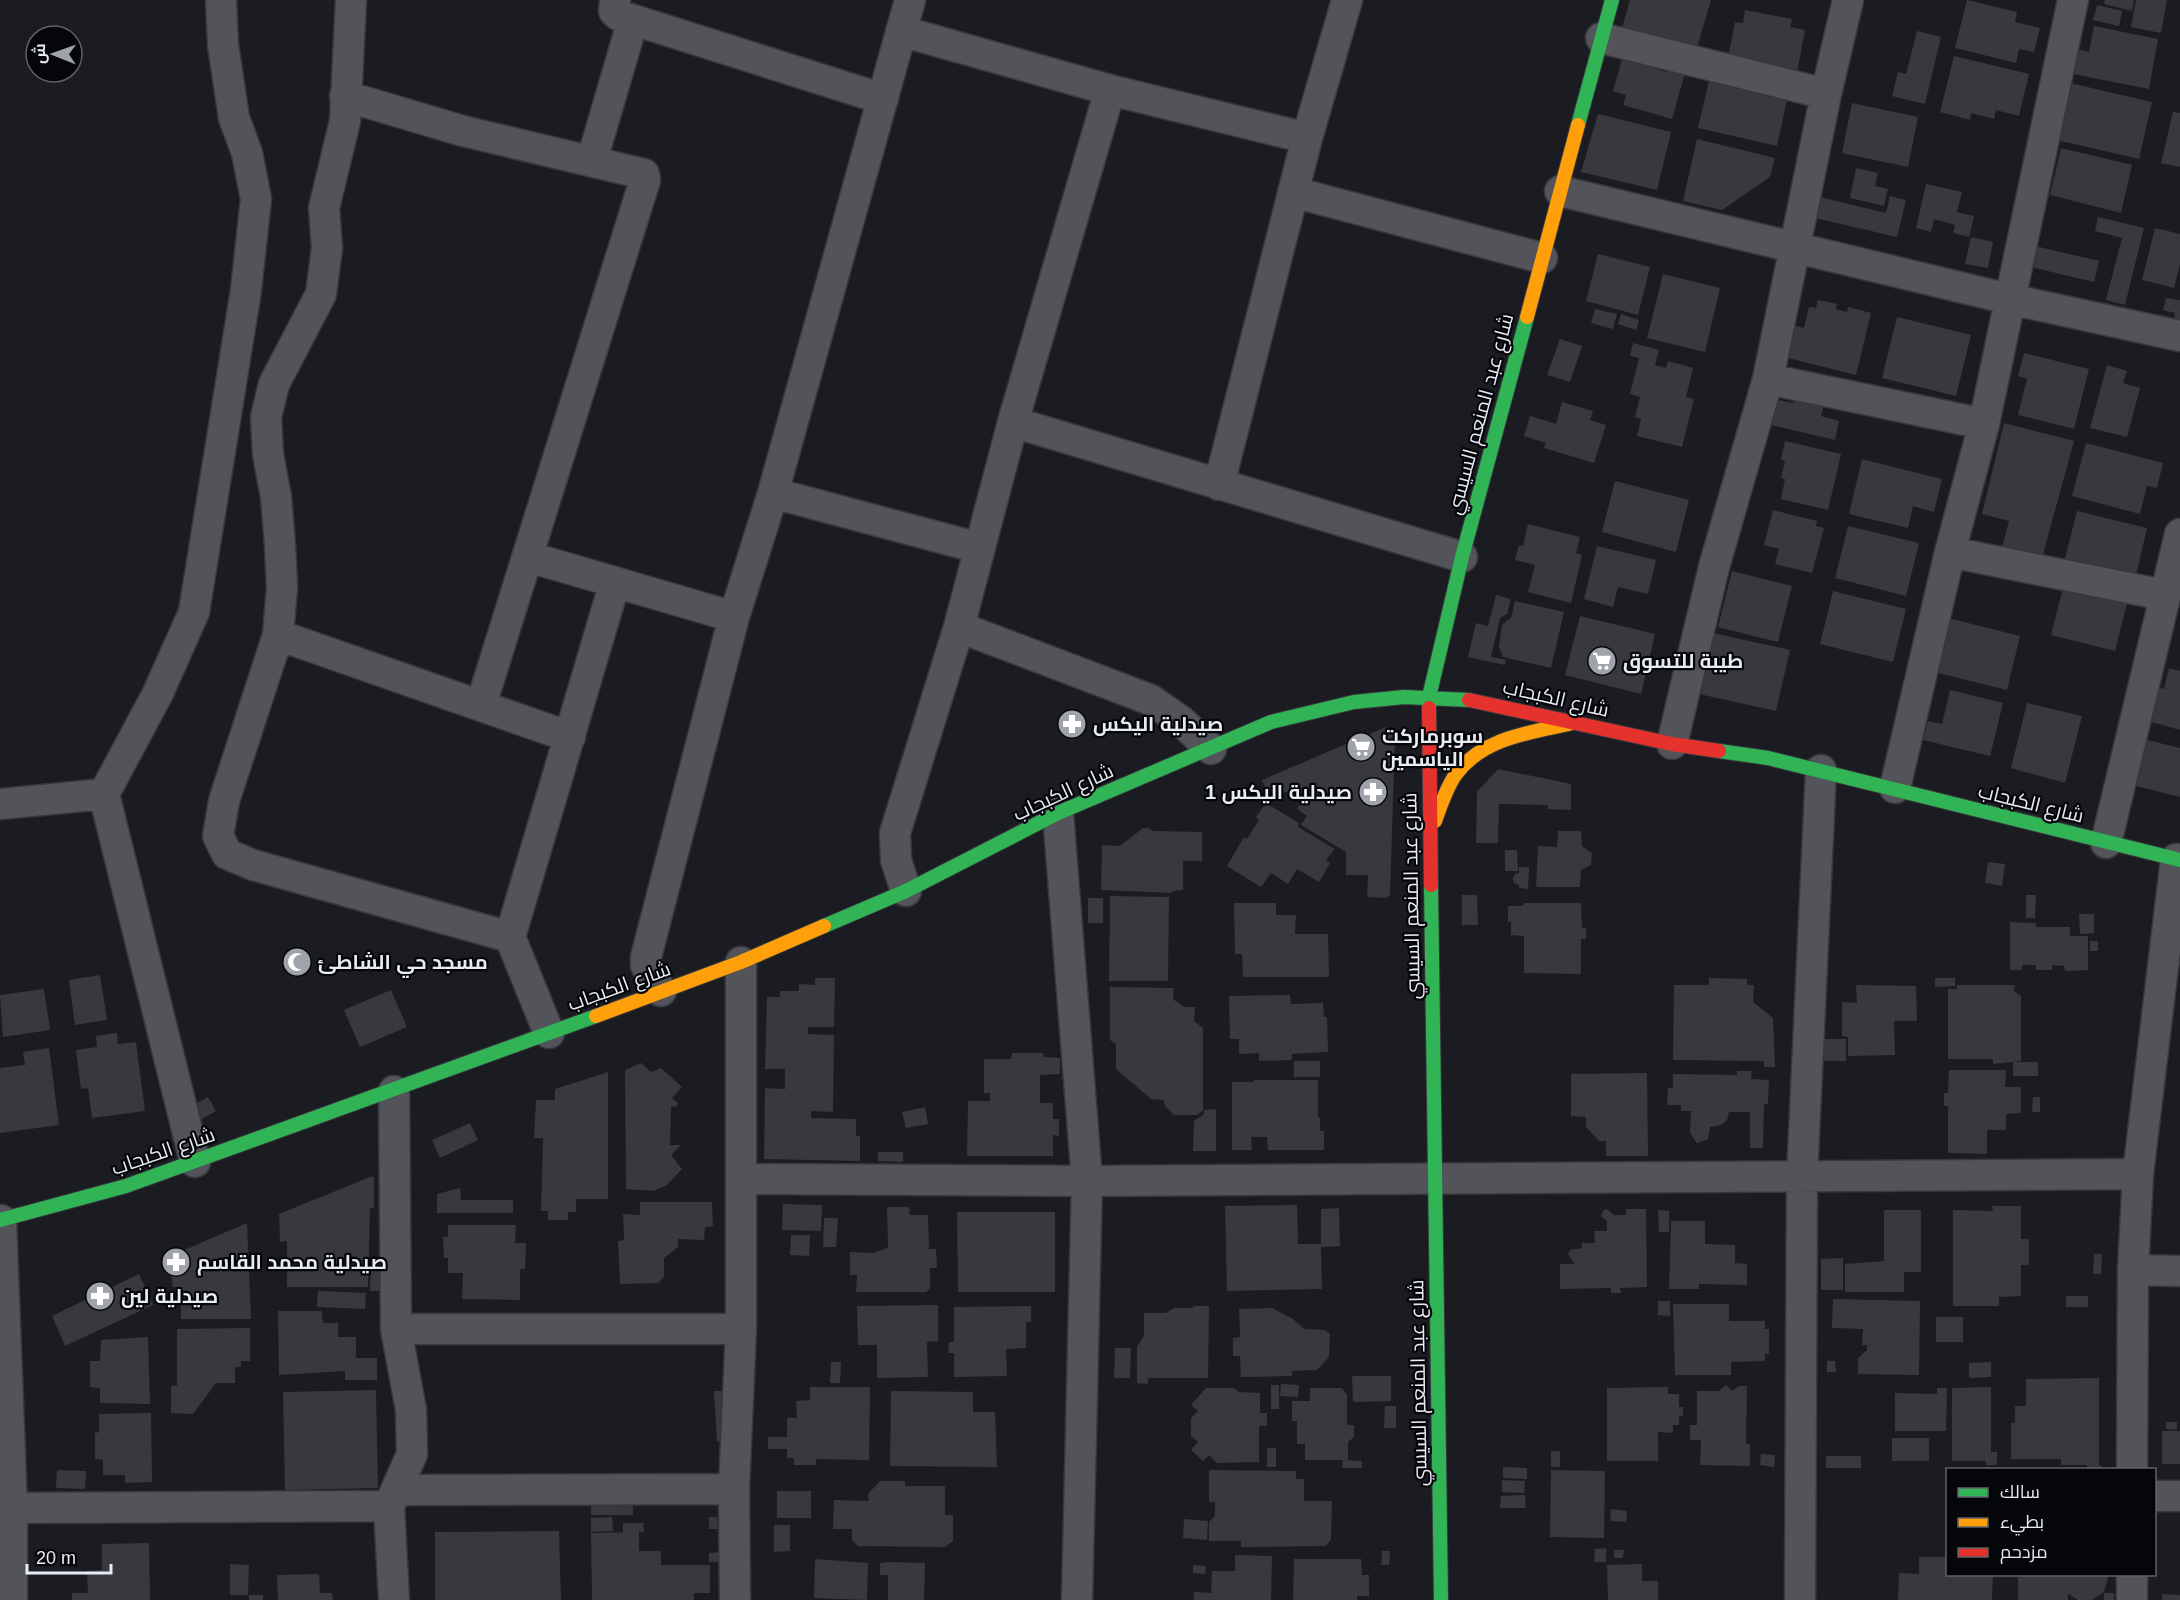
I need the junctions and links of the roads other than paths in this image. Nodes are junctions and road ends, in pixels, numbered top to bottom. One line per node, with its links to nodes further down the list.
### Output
1 (221, 0): 46 (street)
2 (351, 0): 13 (street)
3 (910, 0): 9 (street)
4 (1347, 0): 15 (street)
5 (1612, 0): 10 (main road, شارع عبد المنعم السيسي)
6 (1848, 0): 12 (street)
7 (2073, 0): 21 (street)
8 (624, 10): 14 (street); 16 (street)
9 (901, 31): 11 (street); 14 (street)
10 (1601, 38): 12 (street); 17 (main road, شارع عبد المنعم السيسي)
11 (1110, 90): 15 (street); 24 (street)
12 (1826, 94): 19 (street)
13 (345, 96): 16 (street); 37 (street)
14 (883, 99): 27 (street)
15 (1307, 138): 18 (street)
16 (592, 160): 31 (street)
17 (1560, 191): 19 (street); 20 (main road, شارع عبد المنعم السيسي)
18 (1293, 192): 20 (street); 26 (street)
19 (1794, 247): 21 (street); 23 (street)
20 (1542, 258): 32 (main road, شارع عبد المنعم السيسي)
21 (2009, 299): 22 (street); 25 (street)
22 (2180, 336)
23 (1768, 379): 25 (street); 42 (street)
24 (1013, 422): 26 (street); 29 (street)
25 (1984, 424): 30 (street)
26 (1219, 485): 32 (street)
27 (773, 493): 29 (street); 35 (street)
28 (2180, 534): 34 (street)
29 (979, 548): 36 (street)
30 (1950, 552): 34 (street); 45 (street)
31 (529, 557): 33 (street); 39 (street)
32 (1462, 557): 38 (main road, شارع عبد المنعم السيسي)
33 (615, 582): 35 (street); 41 (street)
34 (2164, 595): 50 (street)
35 (734, 616): 55 (street)
36 (959, 627): 43 (street); 52 (street)
37 (278, 635): 39 (street); 53 (street)
38 (1429, 697): 40 (main road, شارع الكبجاب); 43 (main road, شارع الكبجاب); 49 (main road, شارع عبد المنعم السيسي)
39 (481, 705): 41 (street)
40 (1576, 723): 42 (main road, شارع الكبجاب); 49 (main road)
41 (570, 737): 53 (street)
42 (1672, 744): 44 (main road, شارع الكبجاب)
43 (1211, 748): 48 (main road, شارع الكبجاب)
44 (1821, 770): 45 (main road, شارع الكبجاب); 60 (street)
45 (1895, 788): 50 (main road, شارع الكبجاب)
46 (104, 794): 47 (street); 58 (street)
47 (0, 804)
48 (1058, 813): 52 (main road, شارع الكبجاب); 63 (street)
49 (1430, 831): 62 (main road, شارع عبد المنعم السيسي)
50 (2106, 843): 51 (main road, شارع الكبجاب)
51 (2178, 859): 59 (street)
52 (906, 891): 54 (main road, شارع الكبجاب)
53 (510, 938): 56 (street)
54 (741, 962): 55 (main road, شارع الكبجاب); 61 (street)
55 (661, 991): 56 (main road, شارع الكبجاب)
56 (549, 1033): 57 (main road, شارع الكبجاب)
57 (394, 1091): 58 (main road, شارع الكبجاب); 68 (street)
58 (195, 1162): 64 (main road, شارع الكبجاب)
59 (2138, 1174): 60 (street); 65 (street)
60 (1802, 1177): 62 (street); 82 (street)
61 (741, 1179): 63 (street); 69 (street)
62 (1434, 1179): 63 (street); 81 (main road, شارع عبد المنعم السيسي)
63 (1086, 1181): 80 (street)
64 (1, 1220): 67 (street)
65 (2133, 1270): 66 (street); 70 (street)
66 (2180, 1270)
67 (2, 1322): 75 (street)
68 (396, 1329): 69 (street); 74 (street)
69 (741, 1329): 71 (street)
70 (2132, 1468)
71 (734, 1489): 74 (street); 79 (street)
72 (2156, 1496): 73 (street)
73 (2180, 1496)
74 (393, 1498): 75 (street); 78 (street)
75 (12, 1508): 77 (street)
76 (2132, 1576): 83 (street)
77 (12, 1600)
78 (394, 1600)
79 (735, 1600)
80 (1077, 1600)
81 (1441, 1600)
82 (1800, 1600)
83 (2132, 1600)

